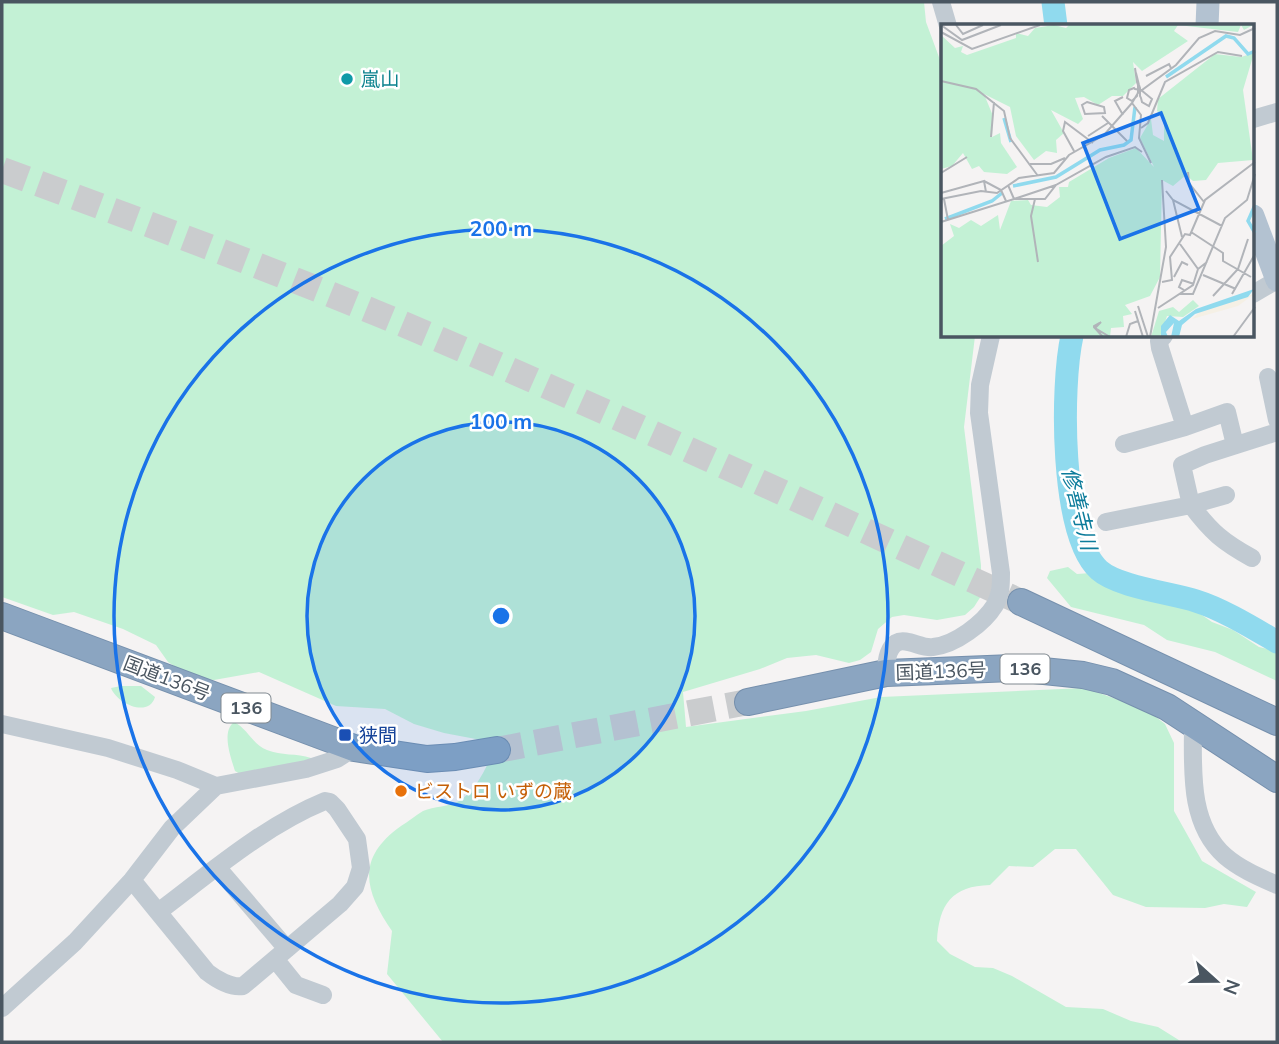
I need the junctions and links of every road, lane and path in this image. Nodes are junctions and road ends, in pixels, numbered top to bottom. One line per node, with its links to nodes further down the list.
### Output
1 (941, 2): 3 (street)
2 (1208, 2): 4 (main road)
3 (947, 24)
4 (1208, 24)
5 (1277, 112): 6 (street)
6 (1254, 119)
7 (1262, 226): 8 (main road)
8 (1275, 269): 9 (street)
9 (1254, 293)
10 (990, 338): 25 (street)
11 (1162, 338): 14 (street)
12 (1268, 377): 13 (street)
13 (1277, 420)
14 (1185, 427): 16 (street); 17 (street)
15 (1277, 432): 17 (street)
16 (1124, 444)
17 (1235, 445): 19 (street)
18 (1226, 495): 19 (street)
19 (1191, 505): 20 (street); 21 (street)
20 (1106, 522)
21 (1252, 558)
22 (1021, 602): 24 (highway)
23 (2, 616): 33 (highway, 国道136号 / 136)
24 (1156, 665): 26 (highway); 28 (highway)
25 (886, 673): 27 (highway, 国道136号 / 136); 30 (highway, 国道136号 / 136)
26 (1182, 677): 29 (highway); 32 (highway)
27 (748, 702)
28 (1277, 709)
29 (1277, 722)
30 (1193, 723): 35 (highway, 国道136号 / 136); 39 (street)
31 (2, 724): 36 (street)
32 (1277, 730)
33 (354, 748): 34 (highway, 国道136号 / 136); 36 (street)
34 (497, 750)
35 (1277, 779)
36 (216, 786): 38 (street)
37 (217, 867): 40 (street); 41 (street); 41 (street)
38 (132, 880): 40 (street); 43 (street)
39 (1277, 885)
40 (158, 912): 41 (street)
41 (281, 954): 42 (street)
42 (323, 995)
43 (2, 1008)

